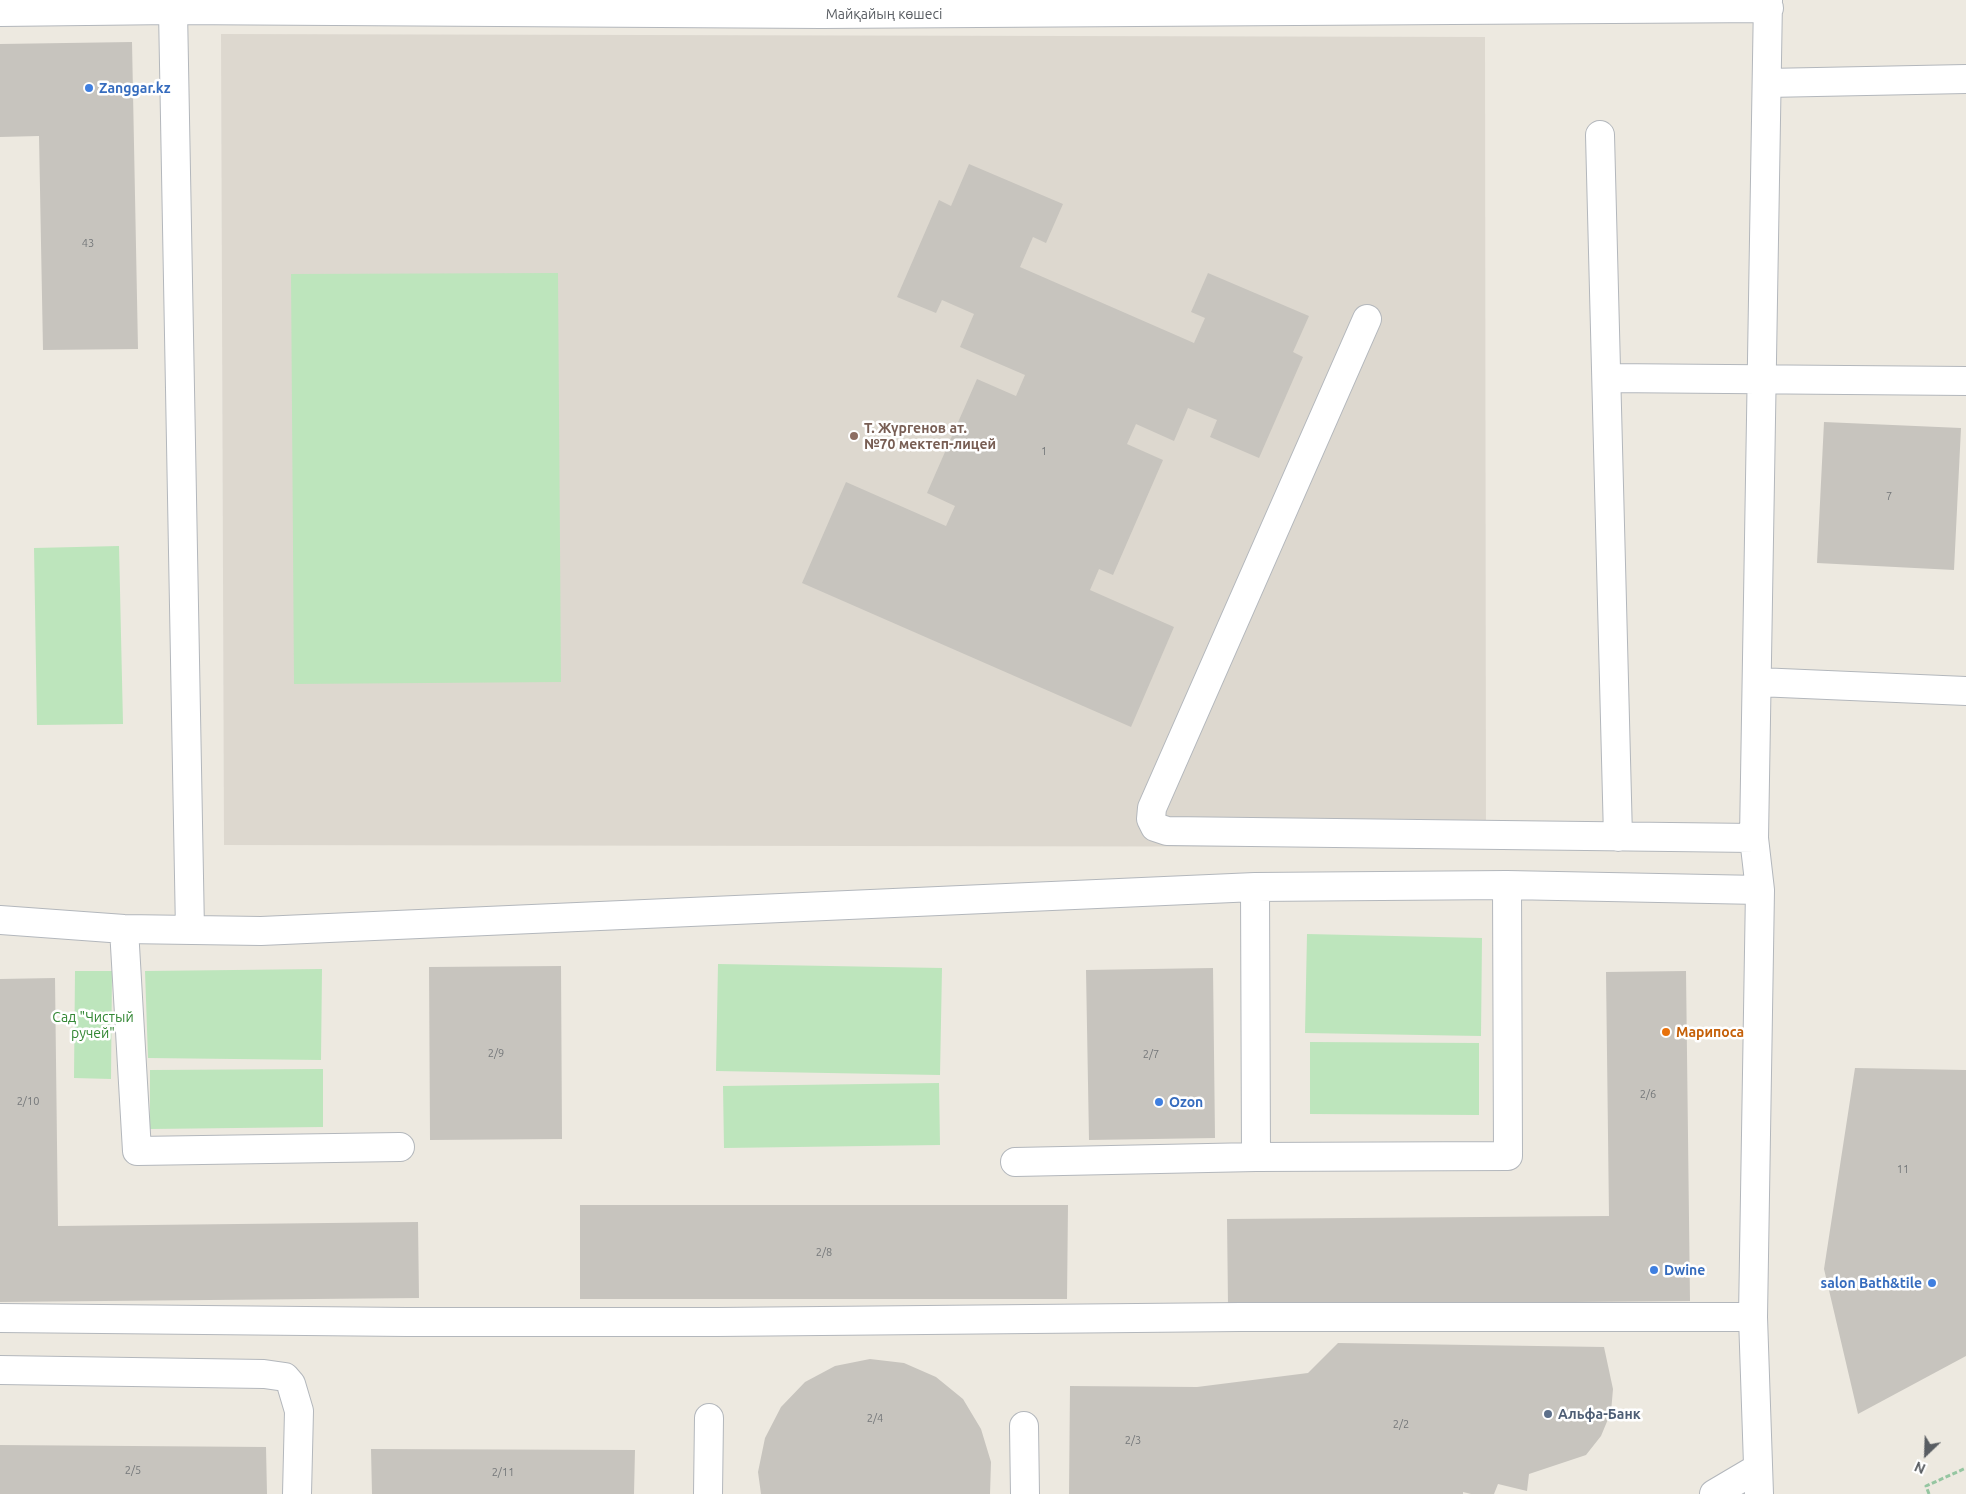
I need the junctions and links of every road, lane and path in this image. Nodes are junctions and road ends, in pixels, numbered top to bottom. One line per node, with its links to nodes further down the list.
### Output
1 (1768, 4): 2 (street, Майқайың көшесі); 6 (street)
2 (822, 7): 3 (street, Майқайың көшесі)
3 (173, 10): 4 (street, Майқайың көшесі); 21 (street)
4 (0, 12)
5 (1966, 78): 6 (street)
6 (1767, 83): 10 (street)
7 (1600, 135): 9 (street)
8 (1367, 319): 14 (street)
9 (1606, 378): 10 (street); 14 (street)
10 (1763, 380): 11 (street); 12 (street)
11 (1966, 381)
12 (1758, 682): 13 (street); 15 (street)
13 (1966, 691)
14 (1618, 837): 15 (street)
15 (1754, 838): 18 (street)
16 (1508, 885): 17 (street); 18 (street); 23 (street)
17 (1256, 887): 21 (street); 23 (street)
18 (1760, 890): 25 (street)
19 (0, 920): 20 (street)
20 (124, 929): 21 (street); 22 (street)
21 (190, 930)
22 (400, 1148)
23 (1256, 1156): 24 (street)
24 (1015, 1162)
25 (1753, 1317): 26 (street); 31 (street)
26 (0, 1318)
27 (0, 1370): 32 (street)
28 (709, 1418): 33 (street)
29 (1024, 1426): 34 (street)
30 (1966, 1468): 36 (path)
31 (1759, 1481): 35 (street)
32 (297, 1494)
33 (708, 1494)
34 (1025, 1494)
35 (1714, 1494)
36 (1929, 1494)

